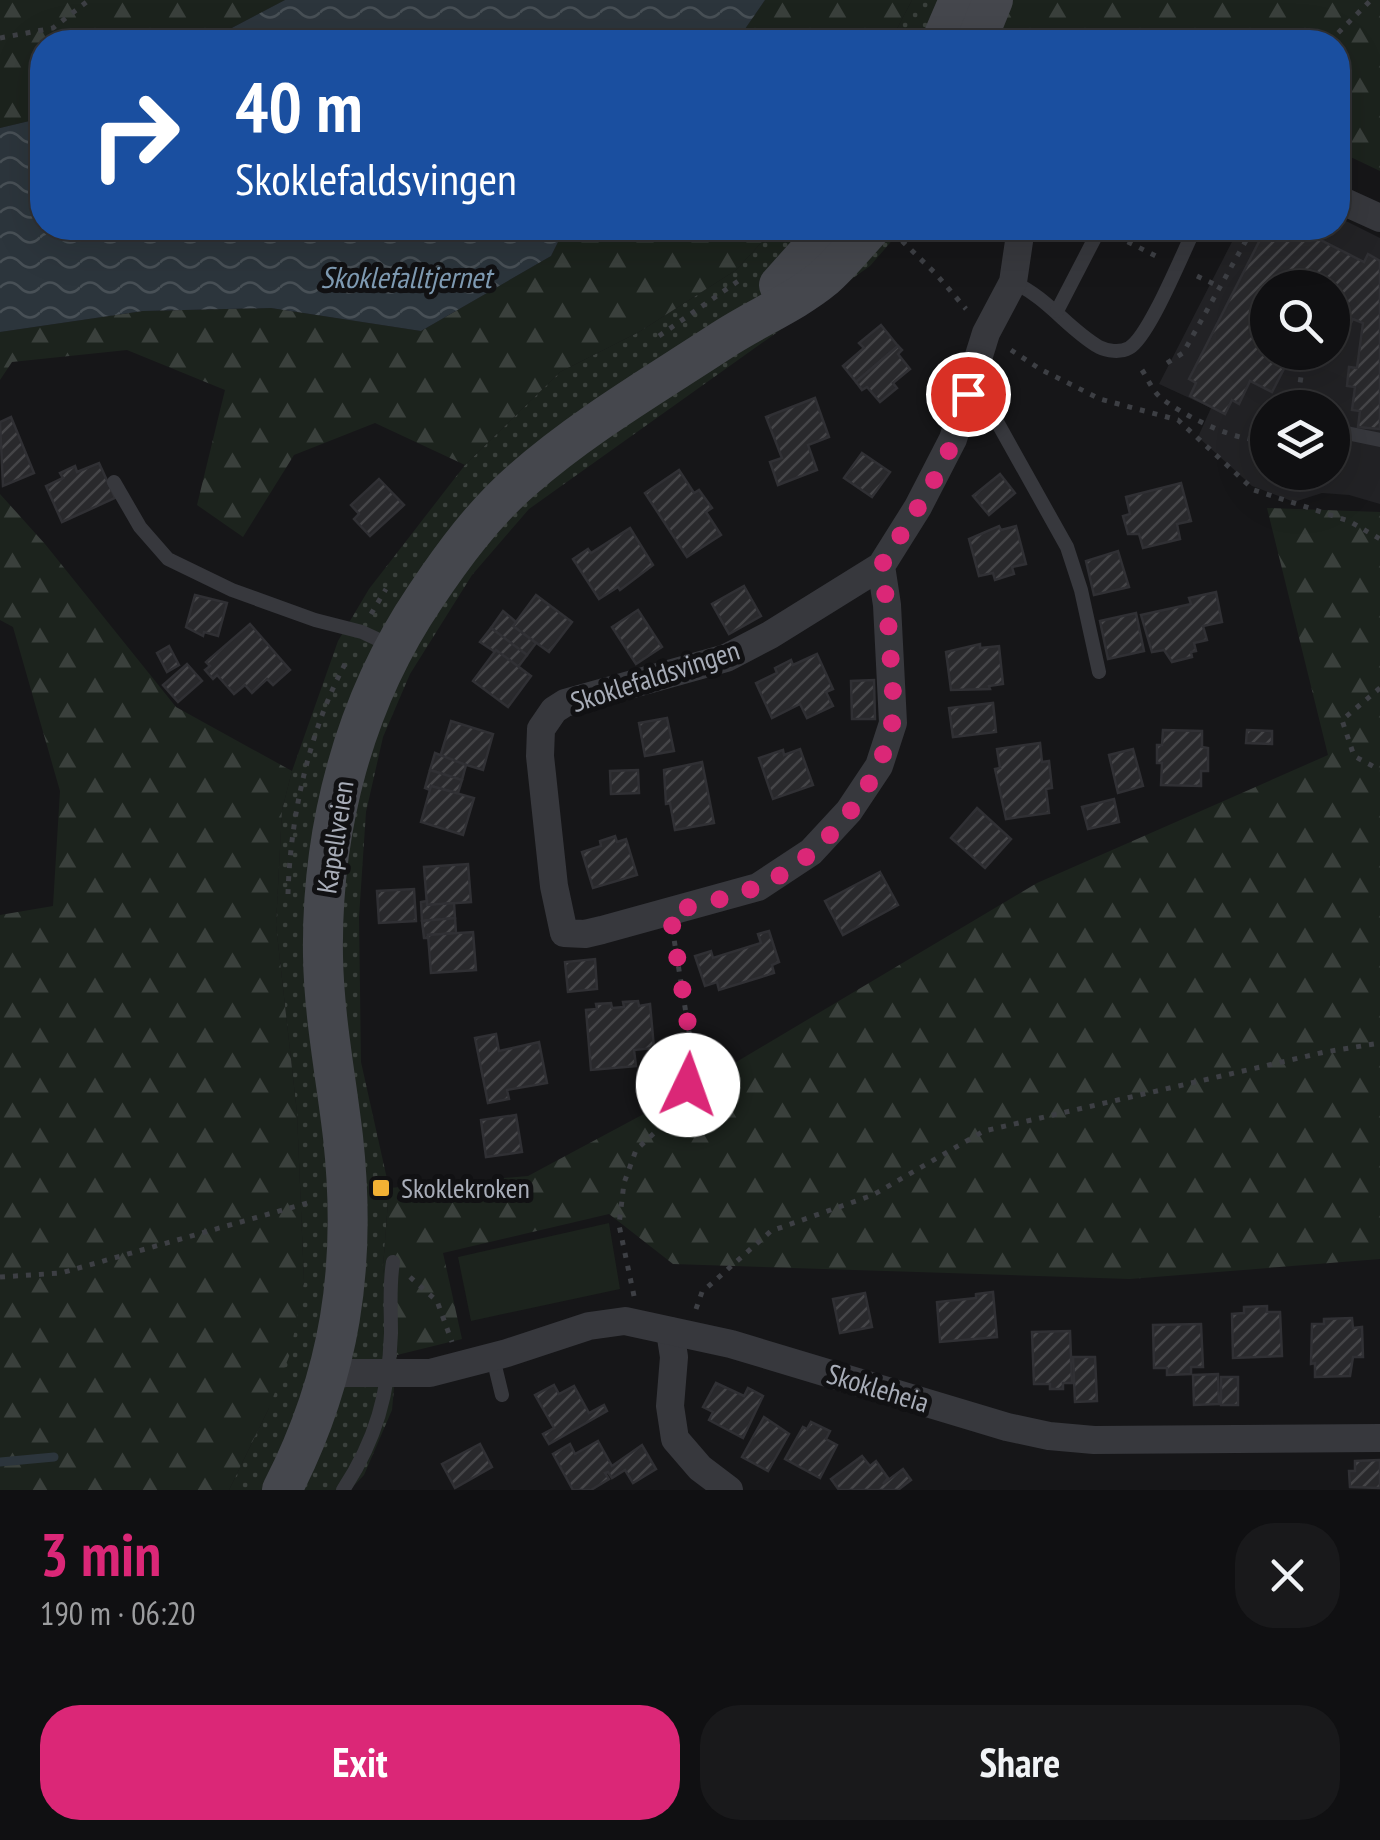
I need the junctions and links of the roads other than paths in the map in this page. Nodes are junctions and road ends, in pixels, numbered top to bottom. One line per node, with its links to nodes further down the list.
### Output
1 (959, 0): 3 (main road)
2 (993, 0): 4 (main road)
3 (945, 30)
4 (981, 30)
5 (1350, 204): 6 (street)
6 (1380, 218)
7 (820, 240): 14 (main road, Kapellveien)
8 (868, 240): 14 (main road, Kapellveien)
9 (1020, 240): 12 (street, Skoklefaldsvingen)
10 (1094, 240): 13 (lane)
11 (1189, 240): 13 (lane)
12 (1013, 282): 13 (lane); 15 (street, Skoklefaldsvingen)
13 (1057, 310)
14 (731, 334): 20 (main road, Kapellveien)
15 (968, 394): 19 (street, Skoklefaldsvingen); 21 (lane)
16 (1350, 434): 17 (lane)
17 (1380, 440)
18 (114, 482): 20 (lane)
19 (881, 566): 19 (street, Skoklefaldsvingen)
20 (395, 647): 25 (main road, Kapellveien)
21 (1098, 672)
22 (393, 1262): 26 (lane)
23 (679, 1332): 24 (street, Skokleheia); 28 (street, Skokleheia); 31 (street)
24 (493, 1358): 26 (street, Skokleheia); 27 (lane)
25 (330, 1373): 26 (street, Skokleheia); 29 (main road, Kapellveien)
26 (386, 1374): 30 (lane)
27 (502, 1395)
28 (1380, 1438)
29 (282, 1490)
30 (343, 1490)
31 (729, 1490)

